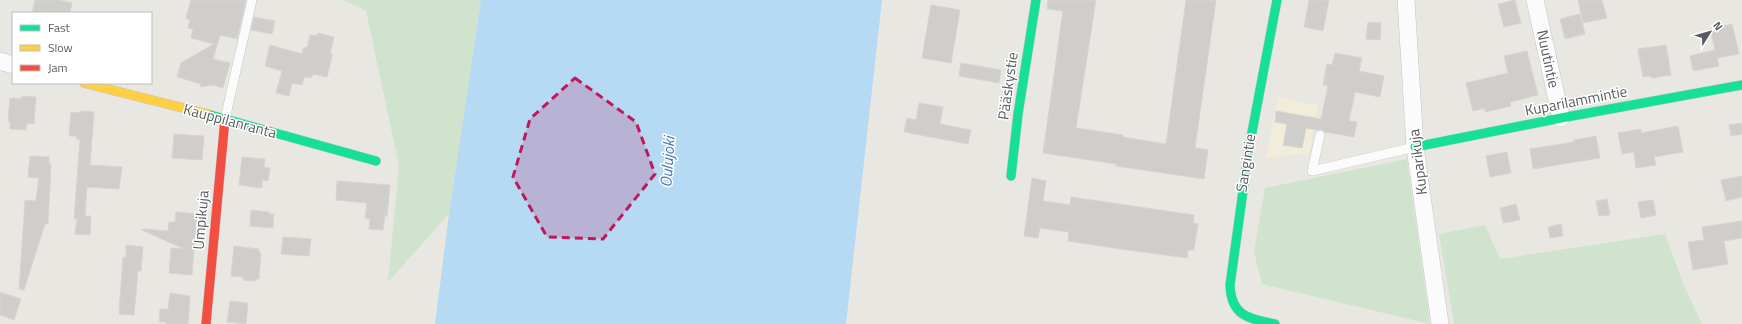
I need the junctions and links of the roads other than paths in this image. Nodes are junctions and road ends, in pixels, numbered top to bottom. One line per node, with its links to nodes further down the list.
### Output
1 (252, 0): 11 (lane)
2 (1036, 0): 15 (street, Pääskystie)
3 (1277, 0): 16 (street, Sangintie)
4 (1406, 0): 13 (street, Kuparikuja)
5 (1535, 0): 10 (street, Nuutintie)
6 (0, 61): 7 (street)
7 (12, 65)
8 (88, 84): 11 (street, Kauppilanranta)
9 (1742, 85): 10 (street, Kuparilammintie)
10 (1562, 118): 13 (street, Kuparilammintie)
11 (225, 119): 14 (street, Kauppilanranta); 17 (street, Umpikuja)
12 (1320, 134): 13 (lane)
13 (1415, 147): 19 (street, Kuparikuja)
14 (376, 161)
15 (1011, 176)
16 (1238, 319): 18 (street)
17 (206, 324)
18 (1275, 324)
19 (1440, 324)

